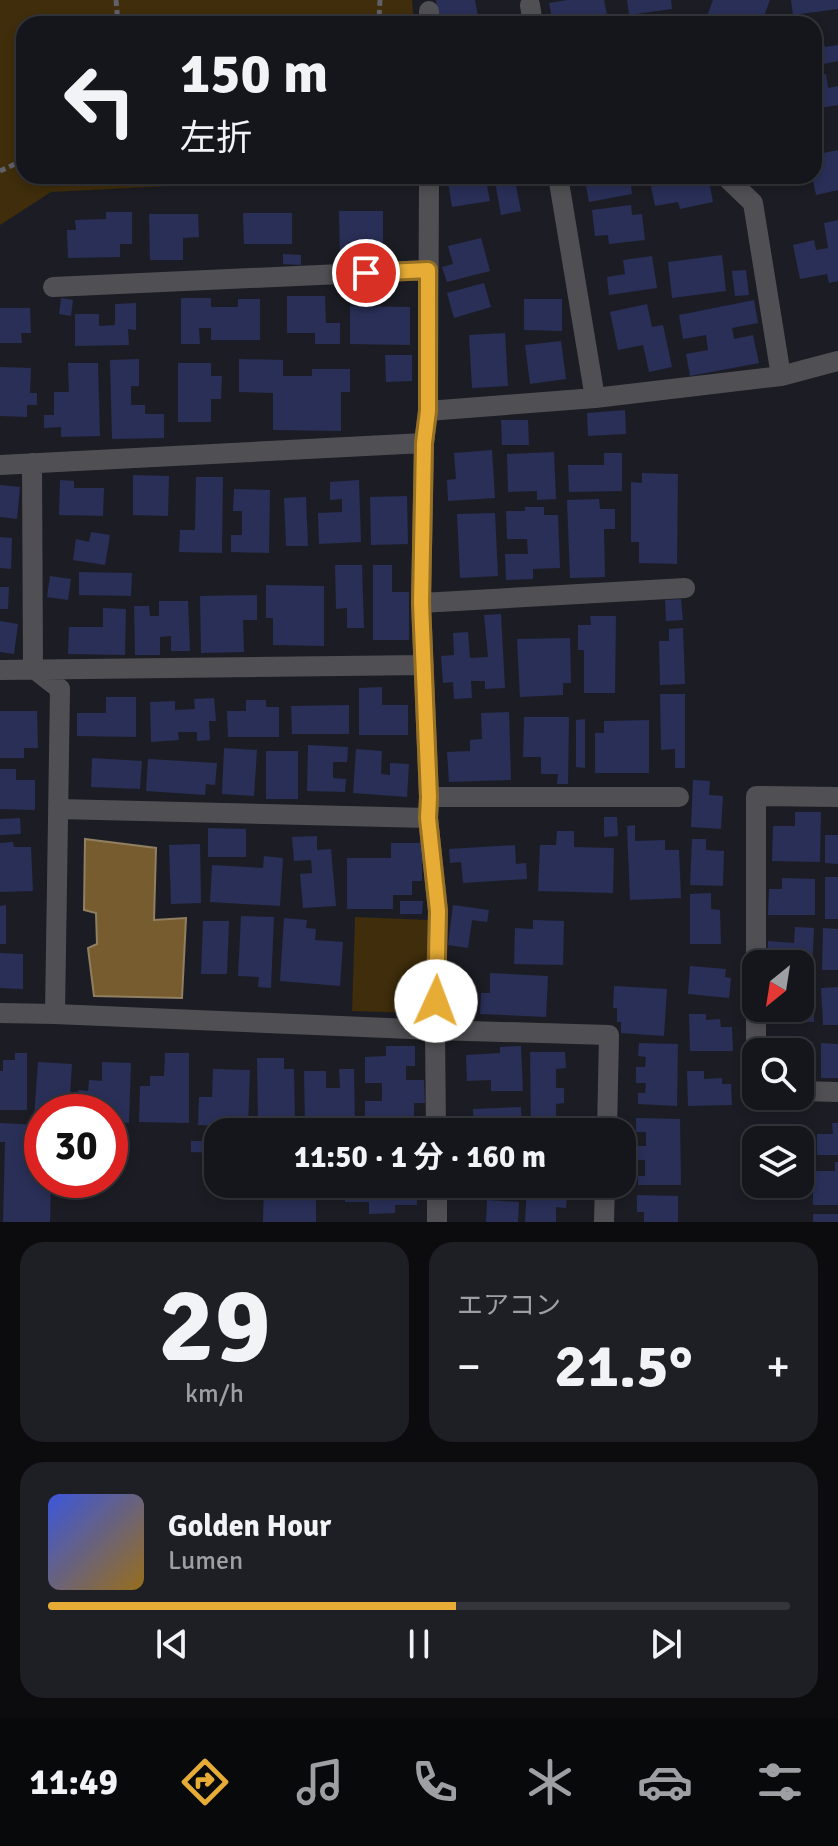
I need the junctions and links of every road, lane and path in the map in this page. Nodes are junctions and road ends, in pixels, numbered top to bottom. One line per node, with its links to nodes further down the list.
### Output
1 (429, 184): 4 (street)
2 (559, 184): 8 (street)
3 (733, 184): 7 (street)
4 (428, 270): 5 (street); 9 (street)
5 (53, 287)
6 (838, 361): 7 (street)
7 (781, 376): 8 (street)
8 (595, 398): 9 (street)
9 (428, 411): 10 (street)
10 (424, 443): 11 (street); 14 (street)
11 (32, 463): 12 (street); 16 (street)
12 (0, 465)
13 (685, 588): 14 (street)
14 (421, 603): 15 (street)
15 (424, 665): 16 (street); 18 (street)
16 (33, 668): 17 (street); 21 (street)
17 (0, 670)
18 (429, 797): 19 (street); 22 (street)
19 (679, 797)
20 (838, 797): 23 (street)
21 (58, 809): 22 (street); 25 (street)
22 (428, 818): 26 (street)
23 (756, 950)
24 (0, 1013): 25 (street)
25 (55, 1014): 26 (street)
26 (435, 1030): 29 (street); 30 (street)
27 (814, 1091): 28 (street)
28 (838, 1092)
29 (436, 1118)
30 (607, 1118)
31 (437, 1198): 33 (street)
32 (605, 1198): 34 (street)
33 (437, 1222)
34 (604, 1222)

